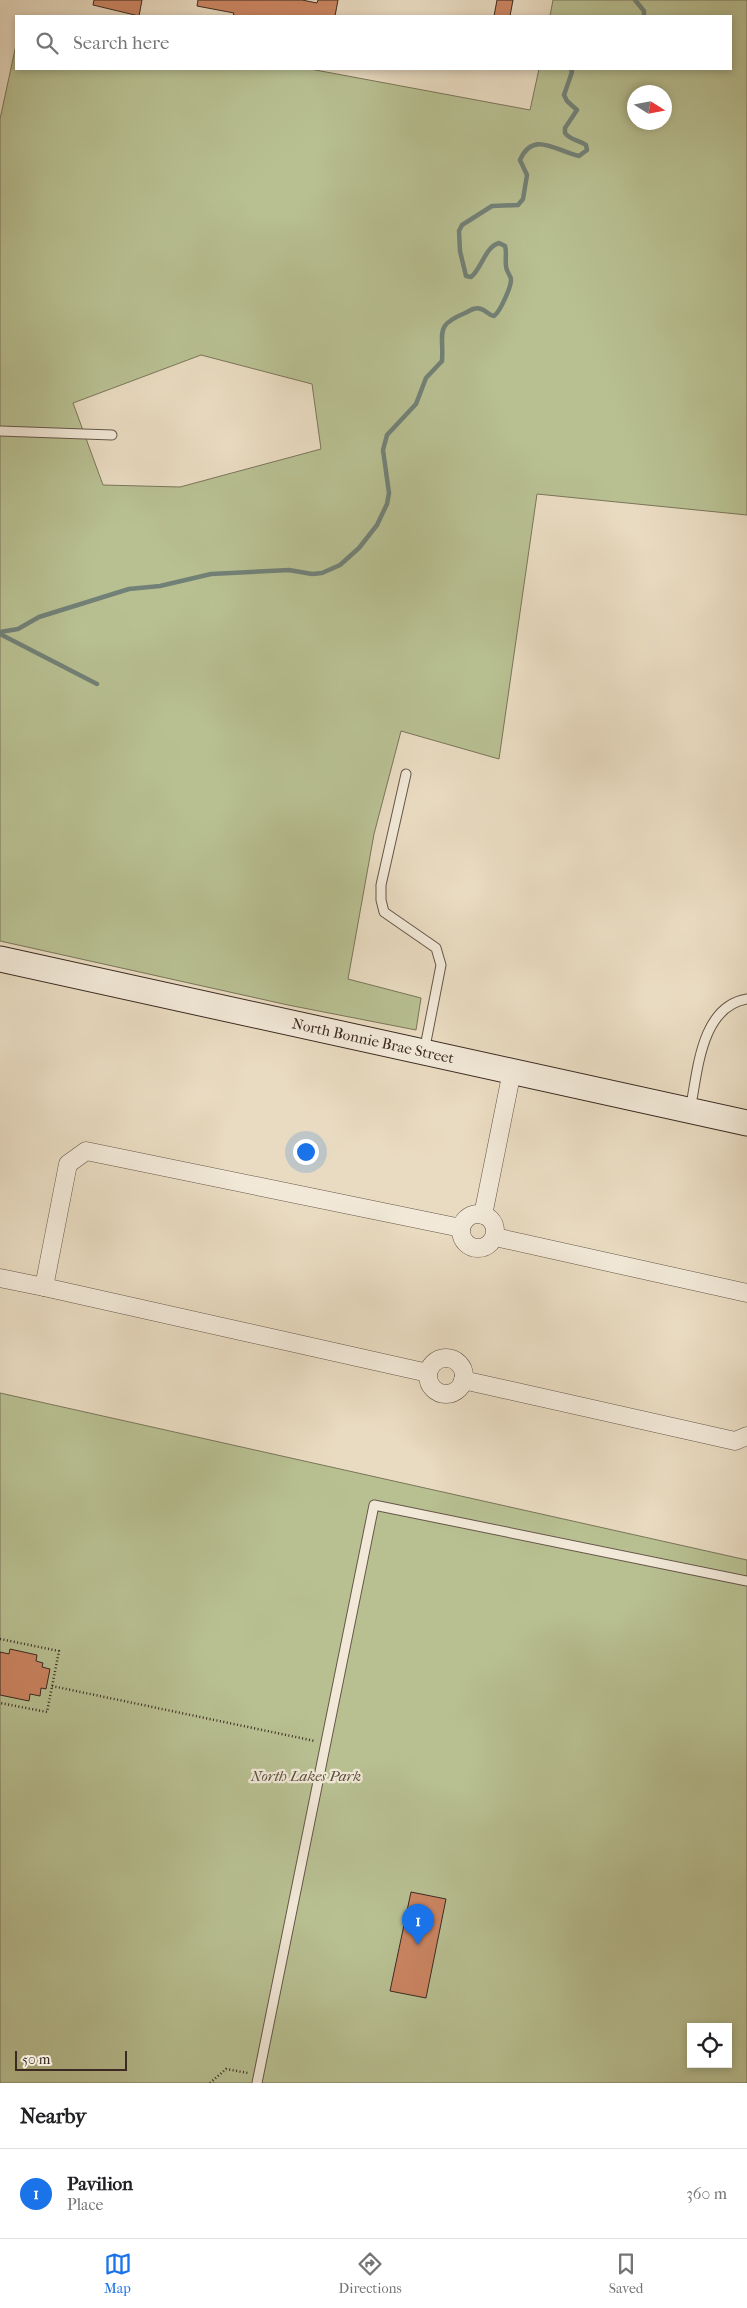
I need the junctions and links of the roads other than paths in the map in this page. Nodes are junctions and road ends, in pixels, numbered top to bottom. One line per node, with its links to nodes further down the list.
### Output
1 (0, 431): 2 (lane)
2 (112, 435)
3 (406, 774): 6 (lane)
4 (0, 959): 6 (main road, North Bonnie Brae Street)
5 (747, 999): 8 (lane)
6 (424, 1052): 7 (main road, North Bonnie Brae Street)
7 (512, 1071): 8 (main road, North Bonnie Brae Street); 10 (street)
8 (690, 1110): 9 (main road, North Bonnie Brae Street)
9 (747, 1123)
10 (483, 1215): 11 (street); 12 (street)
11 (461, 1228): 12 (street); 14 (street)
12 (494, 1237): 15 (street)
13 (0, 1278): 14 (street)
14 (44, 1287): 16 (street)
15 (747, 1293)
16 (428, 1373): 17 (street); 17 (street)
17 (463, 1380): 18 (street)
18 (747, 1436)
19 (747, 1581): 20 (lane)
20 (258, 2079)

